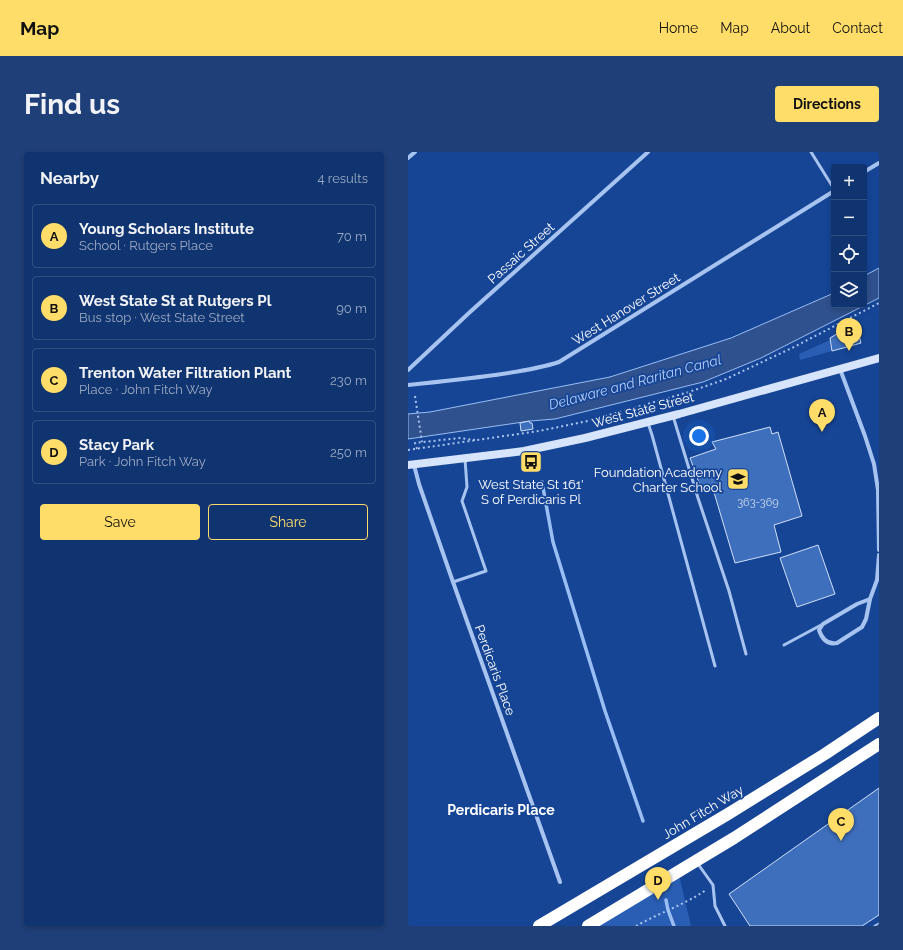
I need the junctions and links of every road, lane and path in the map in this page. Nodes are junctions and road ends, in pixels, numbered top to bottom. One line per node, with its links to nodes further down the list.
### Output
1 (415, 152): 4 (street)
2 (648, 152): 12 (street, Passaic Street)
3 (811, 152): 7 (lane)
4 (408, 158)
5 (879, 163): 6 (street)
6 (867, 170)
7 (831, 185)
8 (831, 192): 13 (street, West Hanover Street)
9 (879, 303): 17 (path)
10 (879, 358): 11 (street, West State Street)
11 (840, 369): 15 (street, West State Street); 23 (street)
12 (408, 370)
13 (408, 385)
14 (415, 396): 18 (path)
15 (673, 415): 16 (street, West State Street); 31 (lane)
16 (648, 422): 21 (street, West State Street); 32 (lane)
17 (478, 440): 18 (path); 19 (path)
18 (422, 442): 19 (path)
19 (417, 449): 20 (path)
20 (408, 450)
21 (465, 458): 22 (street, West State Street); 27 (lane)
22 (411, 465): 27 (street, Perdicaris Place)
23 (879, 509): 24 (street)
24 (879, 541): 25 (street)
25 (879, 550)
26 (879, 555): 28 (street)
27 (452, 582): 36 (street, Perdicaris Place)
28 (870, 599): 29 (street); 29 (street)
29 (823, 624): 30 (lane)
30 (784, 645)
31 (746, 654)
32 (715, 666)
33 (879, 718): 39 (highway, John Fitch Way)
34 (879, 744): 35 (highway)
35 (696, 861): 37 (lane); 40 (highway)
36 (560, 882)
37 (713, 885): 41 (path); 42 (lane)
38 (879, 924): 43 (lane)
39 (539, 926)
40 (588, 926)
41 (636, 926)
42 (725, 926)
43 (875, 926)

